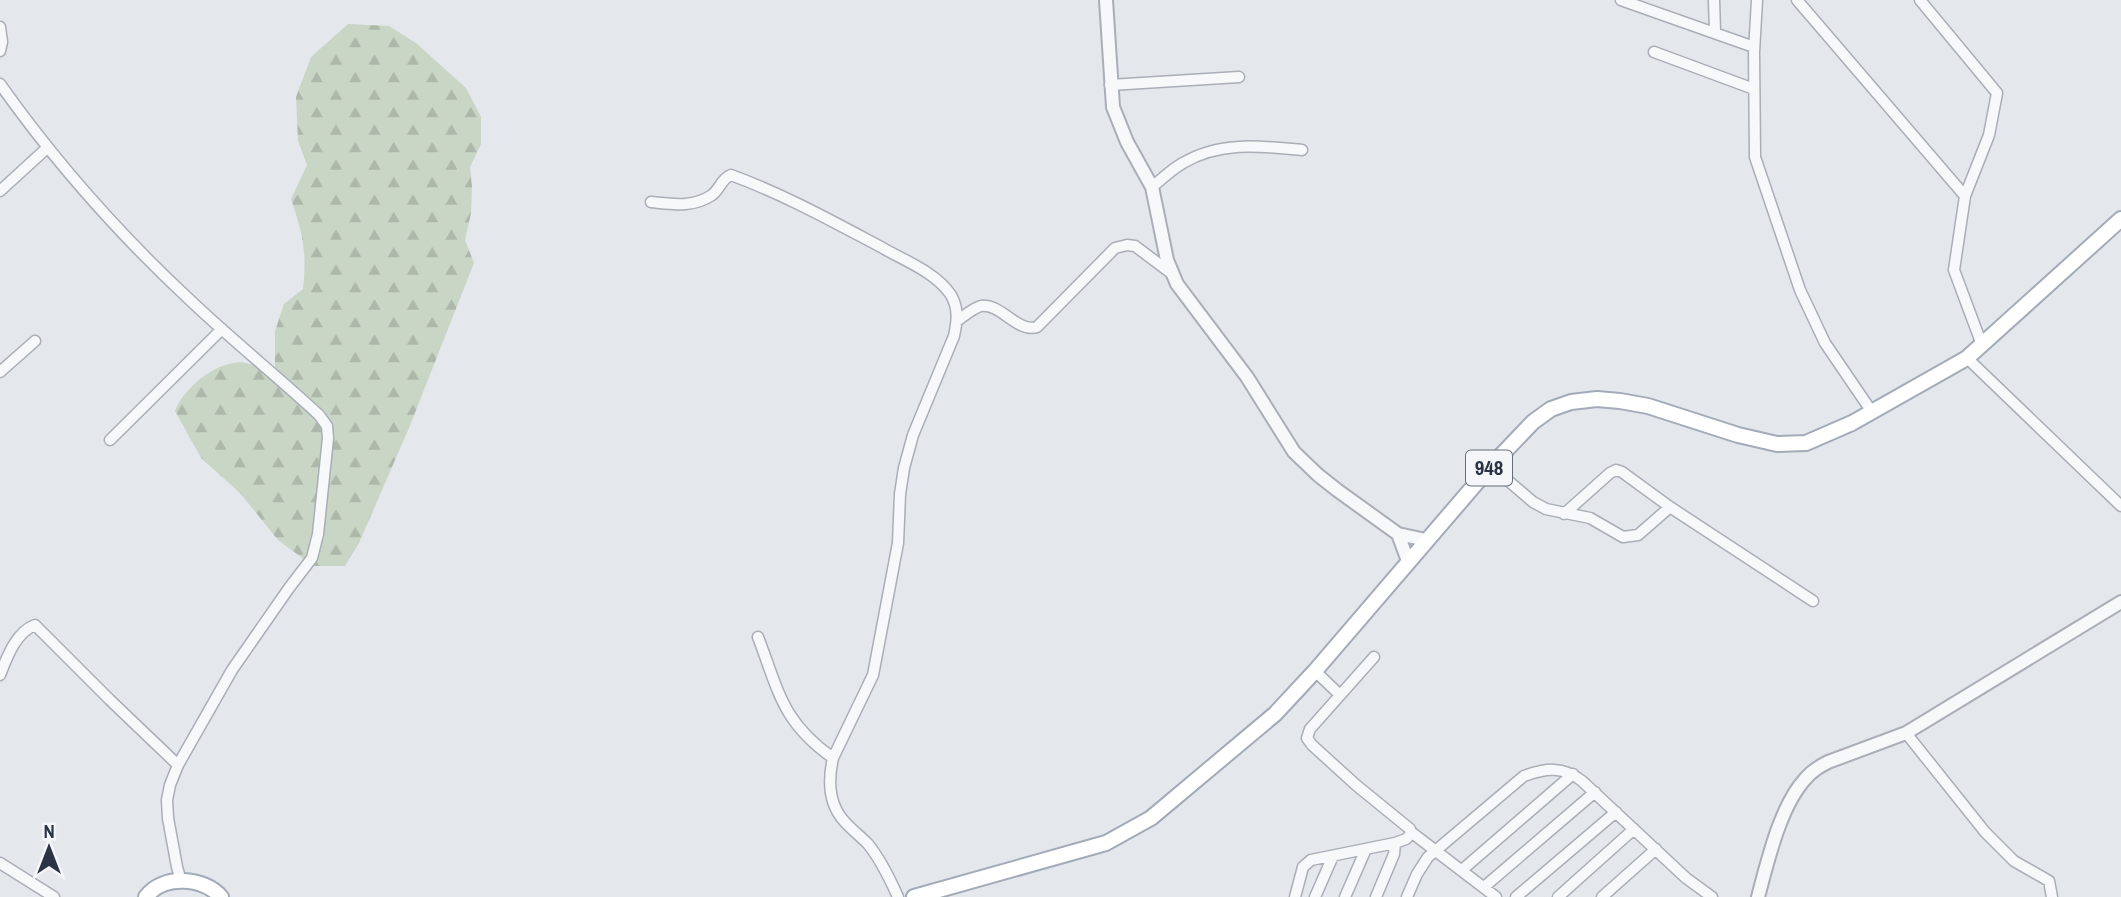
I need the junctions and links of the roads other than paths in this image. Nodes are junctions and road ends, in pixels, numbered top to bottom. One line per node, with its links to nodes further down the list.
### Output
1 (1106, 0): 14 (street)
2 (1621, 0): 8 (street)
3 (1714, 0): 8 (street)
4 (1757, 0): 9 (street)
5 (1797, 0): 20 (street)
6 (1920, 0): 20 (street)
7 (0, 27): 10 (street)
8 (1715, 32): 9 (street)
9 (1754, 47): 15 (street)
10 (0, 51)
11 (1654, 52): 15 (street)
12 (1239, 77): 14 (street)
13 (0, 84): 16 (street)
14 (1110, 85): 18 (street)
15 (1754, 89): 30 (street)
16 (47, 148): 19 (street); 25 (street)
17 (1302, 150): 18 (street)
18 (1152, 187): 23 (street)
19 (0, 191)
20 (1965, 196): 27 (street)
21 (651, 202): 24 (street)
22 (2121, 219): 27 (main road, 948)
23 (1171, 273): 24 (street); 36 (street)
24 (957, 321): 47 (street)
25 (222, 329): 31 (street); 48 (street)
26 (35, 341): 29 (street)
27 (1982, 345): 28 (main road, 948)
28 (1968, 358): 30 (main road, 948); 33 (street)
29 (0, 372)
30 (1872, 412): 32 (main road, 948)
31 (110, 440)
32 (1491, 466): 35 (street); 37 (main road, 948)
33 (2121, 506)
34 (1670, 508): 35 (street); 35 (street); 39 (street)
35 (1564, 514)
36 (1398, 534): 37 (street); 38 (street)
37 (1426, 540): 38 (main road, 948)
38 (1408, 561): 43 (main road, 948)
39 (1813, 601)
40 (2121, 602): 46 (street)
41 (758, 637): 47 (street)
42 (1374, 657): 45 (street)
43 (1315, 671): 45 (street); 67 (main road, 948)
44 (0, 675): 48 (street)
45 (1340, 695): 53 (street)
46 (1906, 733): 78 (street); 79 (street)
47 (833, 758): 66 (street)
48 (178, 765): 61 (street)
49 (1573, 774): 50 (street); 57 (street); 60 (street)
50 (1595, 792): 51 (street); 62 (street)
51 (1616, 812): 52 (street); 74 (street)
52 (1634, 829): 56 (street); 75 (street)
53 (1411, 832): 54 (street); 57 (street)
54 (1395, 843): 55 (street); 71 (street)
55 (1366, 849): 58 (street); 70 (street)
56 (1656, 849): 76 (street); 77 (street)
57 (1437, 850): 60 (street); 72 (street)
58 (1333, 856): 68 (street); 69 (street)
59 (0, 863): 63 (street)
60 (1462, 870): 62 (street)
61 (181, 881): 64 (main road); 65 (main road)
62 (1484, 887): 73 (street)
63 (54, 897)
64 (146, 897)
65 (221, 897)
66 (898, 897)
67 (914, 897)
68 (1295, 897)
69 (1315, 897)
70 (1345, 897)
71 (1376, 897)
72 (1407, 897)
73 (1496, 897)
74 (1516, 897)
75 (1558, 897)
76 (1602, 897)
77 (1712, 897)
78 (1758, 897)
79 (2052, 897)

